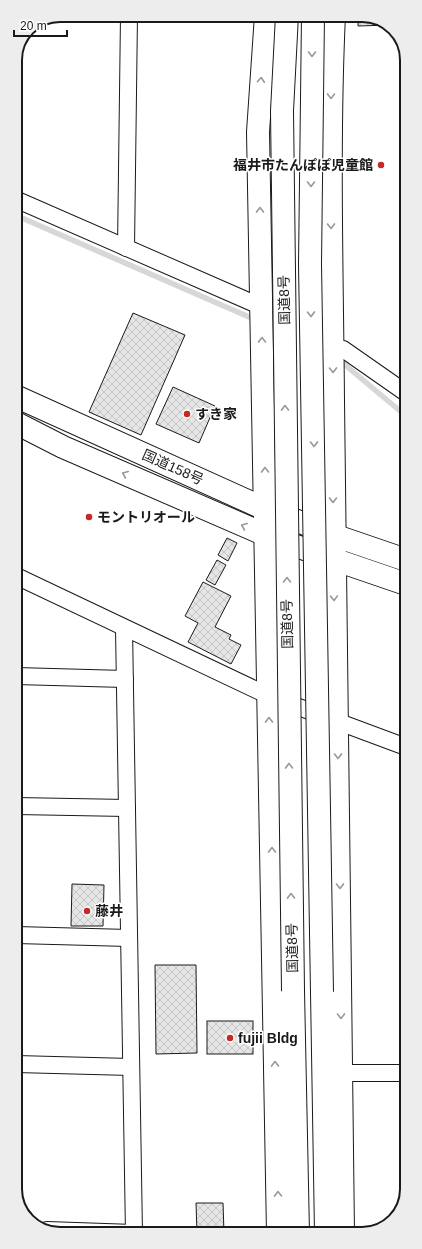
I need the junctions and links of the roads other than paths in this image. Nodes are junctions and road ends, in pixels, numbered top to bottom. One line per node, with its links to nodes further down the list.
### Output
1 (129, 22): 7 (street)
2 (266, 22): 8 (main road, one-way to 2)
3 (286, 22): 36 (main road, 国道8号, one-way to 3, bridge)
4 (313, 22): 37 (main road, 国道8号, one-way to 37, bridge)
5 (334, 22): 9 (main road, one-way to 9)
6 (22, 202): 7 (street)
7 (126, 248): 8 (street)
8 (262, 307): 13 (main road, one-way to 8)
9 (332, 348): 10 (street); 15 (main road, one-way to 15)
10 (400, 389)
11 (22, 399): 13 (main road, 国道158号)
12 (22, 426): 14 (main road, 国道158号, one-way to 12)
13 (265, 509): 14 (main road); 15 (main road, 国道158号)
14 (266, 535): 17 (main road, 国道158号); 23 (main road)
15 (333, 535): 16 (main road, 国道158号); 17 (main road)
16 (400, 558)
17 (333, 559): 19 (main road, 国道158号); 24 (main road, one-way to 24)
18 (22, 579): 20 (street)
19 (400, 582)
20 (124, 628): 22 (street); 23 (street)
21 (22, 676): 22 (street)
22 (125, 679): 27 (street)
23 (269, 696): 24 (street); 35 (main road, one-way to 23)
24 (338, 722): 25 (street); 32 (main road, one-way to 32)
25 (400, 745)
26 (22, 806): 27 (street)
27 (127, 808): 29 (street)
28 (22, 935): 29 (street)
29 (129, 938): 31 (street)
30 (22, 1064): 31 (street)
31 (131, 1067): 34 (street)
32 (342, 1073): 33 (street); 38 (main road)
33 (400, 1074)
34 (134, 1227)
35 (278, 1227)
36 (298, 1227)
37 (326, 1227)
38 (343, 1227)

